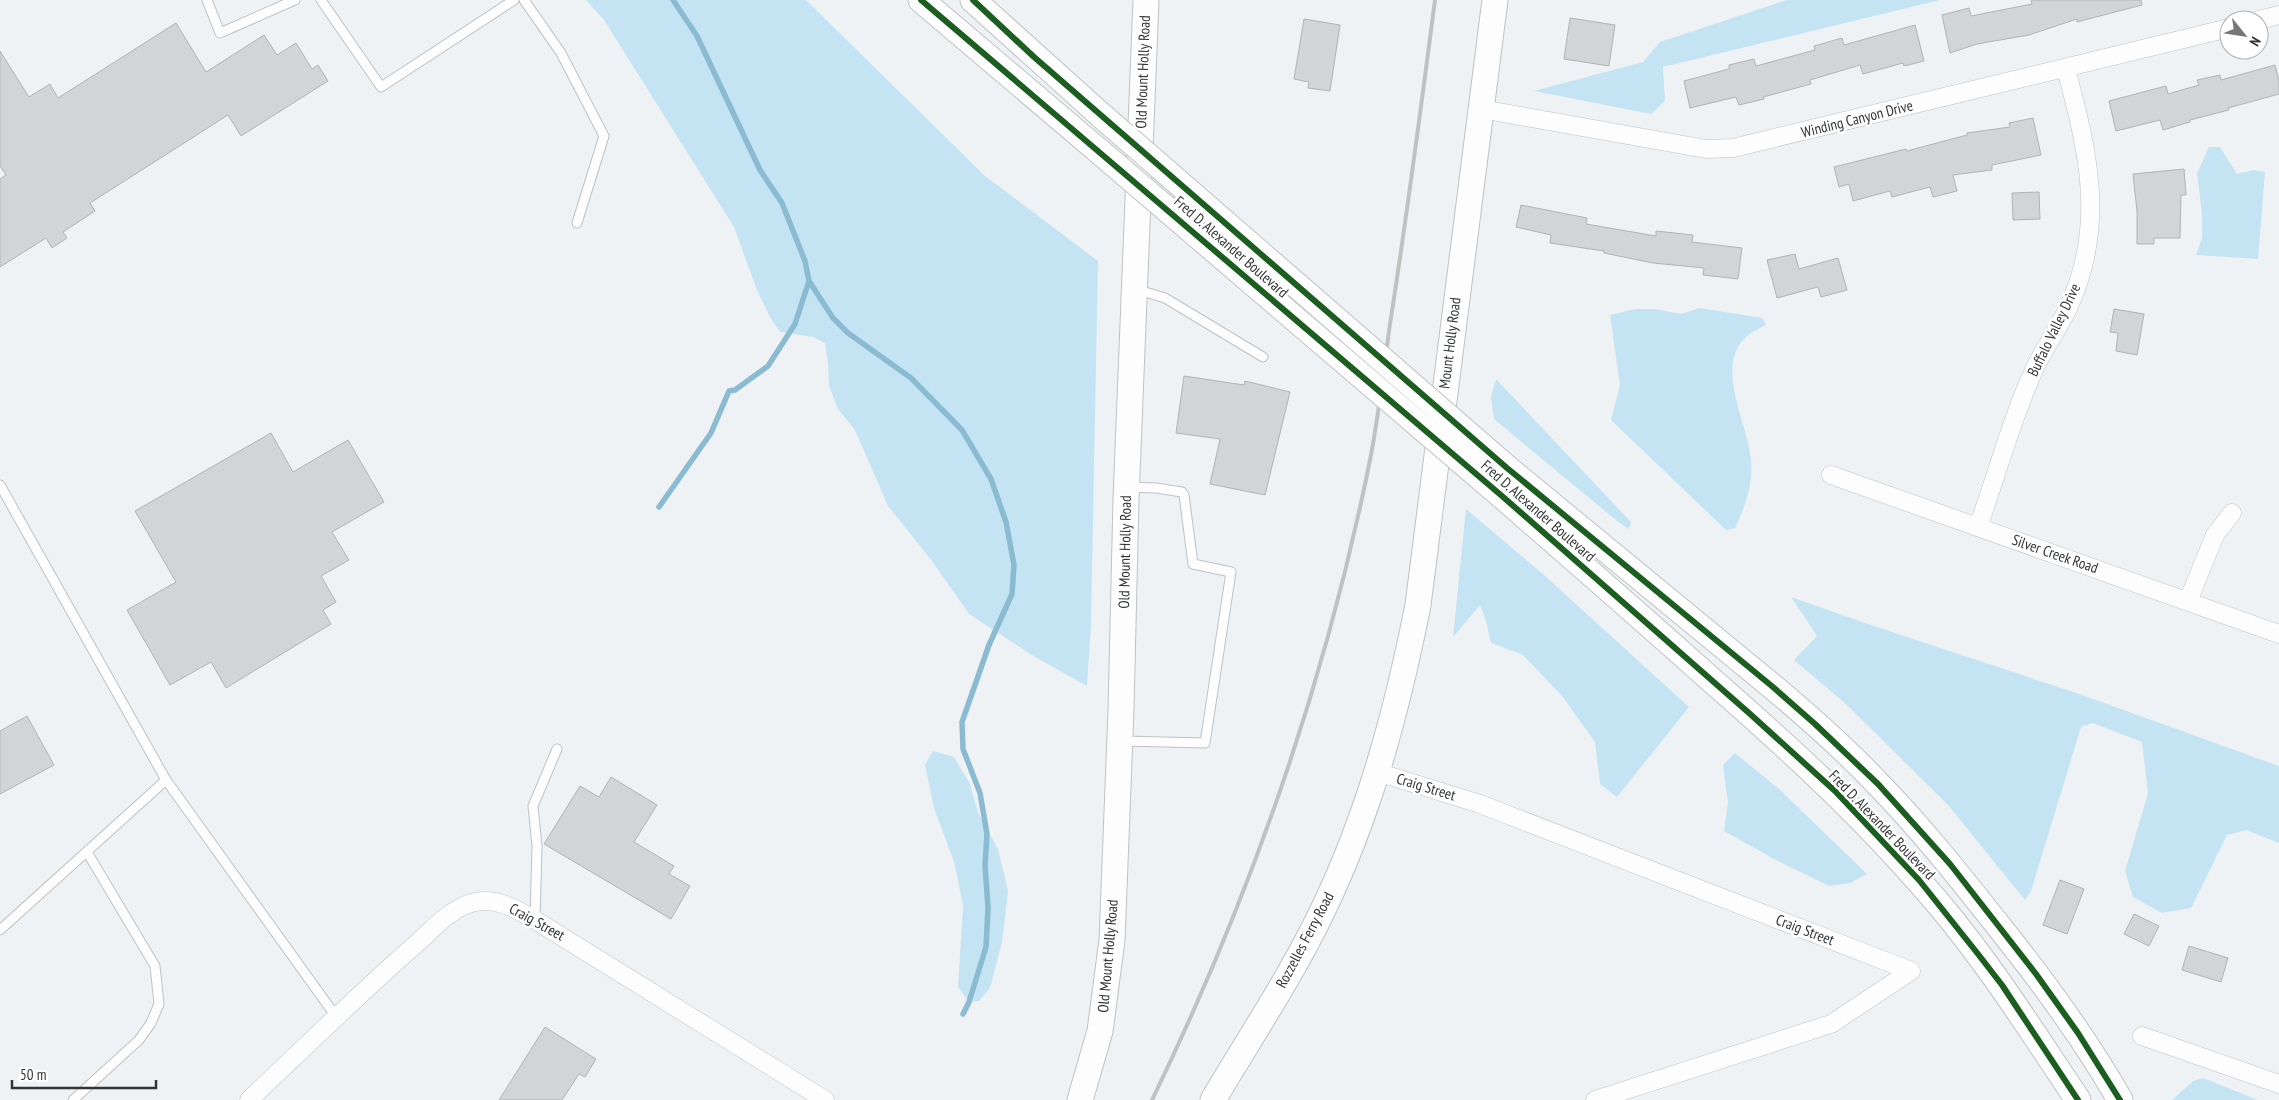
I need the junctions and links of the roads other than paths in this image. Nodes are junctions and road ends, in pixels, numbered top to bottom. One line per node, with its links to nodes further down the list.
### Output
1 (206, 0): 2 (lane)
2 (295, 0)
3 (321, 0): 4 (lane)
4 (514, 0)
5 (524, 0): 13 (lane)
6 (921, 0): 39 (main road, Fred D. Alexander Boulevard, bridge)
7 (973, 0): 40 (main road, Fred D. Alexander Boulevard, bridge)
8 (1146, 0): 14 (main road, Old Mount Holly Road)
9 (1495, 0): 12 (main road, Mount Holly Road)
10 (2219, 31): 11 (street, Winding Canyon Drive)
11 (2066, 69): 12 (street, Winding Canyon Drive); 20 (street, Buffalo Valley Drive)
12 (1481, 109): 25 (main road, Mount Holly Road)
13 (577, 224)
14 (1135, 288): 15 (lane); 18 (main road, Old Mount Holly Road)
15 (1263, 356)
16 (1831, 476): 20 (street, Silver Creek Road)
17 (0, 485): 26 (lane)
18 (1126, 487): 23 (main road, Old Mount Holly Road); 23 (lane)
19 (2232, 513): 21 (street)
20 (1978, 527): 21 (street, Silver Creek Road)
21 (2188, 601): 22 (street, Silver Creek Road)
22 (2279, 634)
23 (1119, 741): 36 (main road, Old Mount Holly Road)
24 (557, 749): 28 (lane)
25 (1377, 772): 37 (main road, Rozzelles Ferry Road); 38 (street, Craig Street)
26 (166, 780): 27 (lane); 30 (lane)
27 (87, 852): 29 (lane); 33 (lane)
28 (535, 920): 30 (street, Craig Street); 35 (street, Craig Street)
29 (0, 930)
30 (337, 1018): 34 (street, Craig Street)
31 (2142, 1036): 32 (street)
32 (2279, 1084)
33 (73, 1100)
34 (249, 1100)
35 (826, 1100)
36 (1080, 1100)
37 (1213, 1100)
38 (1595, 1100)
39 (2078, 1100)
40 (2120, 1100)

